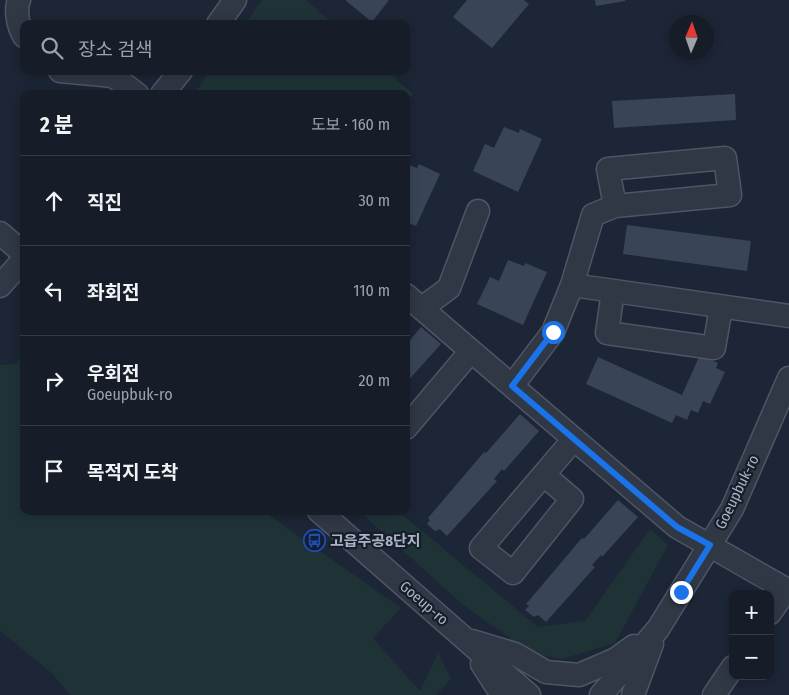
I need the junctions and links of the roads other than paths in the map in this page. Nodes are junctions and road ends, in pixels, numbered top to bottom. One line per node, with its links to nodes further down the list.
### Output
1 (19, 0): 4 (street)
2 (235, 0): 3 (street)
3 (221, 20)
4 (20, 26)
5 (102, 75): 7 (street)
6 (178, 75): 8 (street)
7 (132, 90)
8 (165, 90)
9 (615, 206): 9 (street); 14 (street)
10 (478, 211): 17 (street)
11 (0, 233): 12 (street)
12 (20, 250)
13 (20, 264): 15 (street)
14 (572, 285): 16 (street); 22 (street)
15 (0, 286)
16 (613, 291): 18 (street); 18 (street)
17 (411, 300): 20 (street)
18 (721, 307): 19 (street)
19 (789, 316)
20 (471, 351): 22 (street); 23 (street)
21 (789, 378): 27 (street, Goeupbuk-ro)
22 (512, 386): 24 (street)
23 (410, 423)
24 (574, 439): 25 (street); 27 (street)
25 (544, 475)
26 (324, 515): 31 (street, Goeup-ro)
27 (710, 545): 28 (street); 30 (street, Goeupbuk-ro)
28 (788, 590): 29 (street)
29 (774, 608)
30 (658, 629): 31 (street); 35 (street, Goeupbuk-ro); 36 (street)
31 (464, 638): 33 (street); 34 (street, Goeup-ro)
32 (729, 673): 37 (street)
33 (502, 695)
34 (529, 695)
35 (601, 695)
36 (633, 695)
37 (714, 695)

